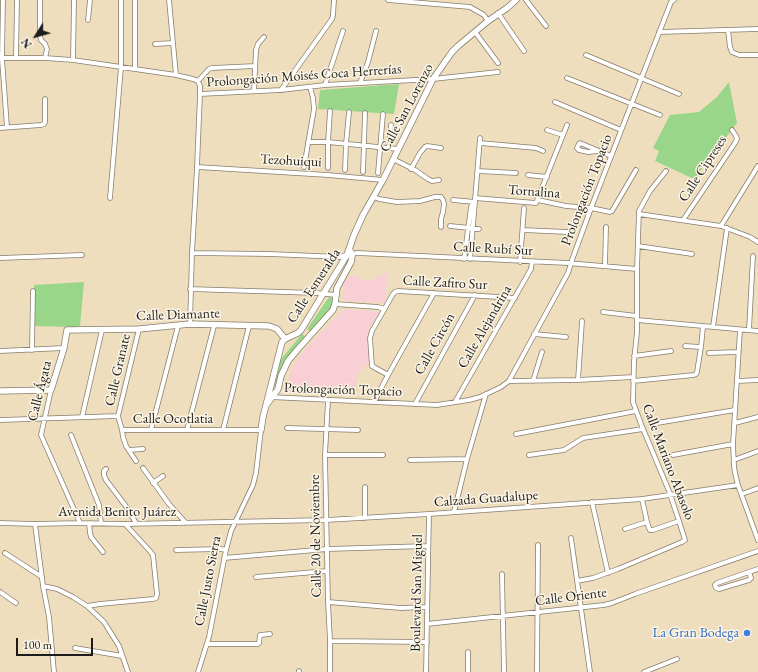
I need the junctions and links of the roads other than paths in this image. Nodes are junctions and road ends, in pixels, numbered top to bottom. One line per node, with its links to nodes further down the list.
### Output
1 (3, 0): 32 (street)
2 (16, 0): 33 (street)
3 (40, 0): 34 (street)
4 (74, 0): 35 (street)
5 (90, 0): 17 (street)
6 (121, 0): 38 (street)
7 (135, 0): 39 (street)
8 (169, 0): 27 (street)
9 (334, 0): 49 (street)
10 (388, 0): 15 (street)
11 (458, 0): 15 (street)
12 (516, 0): 16 (street, Calle San Lorenzo)
13 (526, 0): 19 (street)
14 (673, 0): 25 (street, Prolongación Topacio)
15 (457, 6): 18 (street)
16 (498, 13): 18 (street, Calle San Lorenzo); 29 (street)
17 (88, 20)
18 (488, 21): 24 (street, Calle San Lorenzo)
19 (546, 26)
20 (758, 29): 21 (street)
21 (728, 30): 25 (street); 31 (street)
22 (376, 31): 46 (street)
23 (343, 32): 47 (street)
24 (475, 32): 36 (street); 44 (street, Calle San Lorenzo)
25 (659, 32): 43 (street, Prolongación Topacio)
26 (264, 37): 37 (street)
27 (173, 43): 28 (street); 41 (street)
28 (155, 44)
29 (524, 51)
30 (586, 55): 43 (street)
31 (758, 55)
32 (1, 58): 33 (street); 63 (street)
33 (16, 58): 34 (street)
34 (45, 58): 35 (street)
35 (73, 60): 38 (street)
36 (498, 62)
37 (254, 66): 45 (street); 50 (street)
38 (121, 67): 39 (street); 98 (street)
39 (136, 69): 41 (street)
40 (498, 72): 44 (street, Prolongación Moisés Coca Herrerías)
41 (176, 75): 45 (street)
42 (566, 78): 55 (street)
43 (642, 78): 52 (street); 55 (street, Prolongación Topacio)
44 (433, 79): 46 (street, Prolongación Moisés Coca Herrerías); 75 (street, Calle San Lorenzo)
45 (198, 81): 51 (street)
46 (360, 83): 47 (street, Prolongación Moisés Coca Herrerías)
47 (324, 85): 48 (street, Prolongación Moisés Coca Herrerías)
48 (310, 87): 49 (street, Prolongación Moisés Coca Herrerías); 69 (street)
49 (281, 90): 50 (street, Prolongación Moisés Coca Herrerías)
50 (254, 91): 51 (street, Prolongación Moisés Coca Herrerías)
51 (200, 94): 82 (street)
52 (680, 94)
53 (45, 99): 63 (street)
54 (555, 102): 66 (street)
55 (631, 103): 60 (street); 66 (street, Prolongación Topacio)
56 (330, 111): 70 (street)
57 (349, 112): 71 (street)
58 (365, 113): 72 (street)
59 (383, 114): 73 (street)
60 (660, 115)
61 (391, 125): 74 (street)
62 (567, 125): 68 (street)
63 (7, 127): 64 (street)
64 (0, 128)
65 (547, 130): 68 (street)
66 (621, 130): 79 (street, Prolongación Topacio)
67 (732, 130): 105 (street, Calle Cipreses)
68 (564, 135): 94 (street)
69 (308, 142): 70 (street); 83 (street)
70 (328, 142): 71 (street); 84 (street)
71 (346, 144): 72 (street); 86 (street)
72 (363, 145): 73 (street); 90 (street)
73 (380, 146): 74 (street); 91 (street)
74 (389, 148): 75 (street)
75 (398, 148): 80 (street, Calle San Lorenzo)
76 (441, 148): 85 (street)
77 (543, 151): 88 (street)
78 (599, 151): 79 (street)
79 (611, 156): 103 (street, Prolongación Topacio)
80 (393, 159): 85 (street); 95 (street, Calle San Lorenzo)
81 (758, 166): 107 (street)
82 (197, 167): 95 (street, Tezohuiqui); 118 (street)
83 (304, 167)
84 (328, 168)
85 (411, 169): 96 (street)
86 (345, 170)
87 (636, 170): 103 (street, Tornalina)
88 (478, 171): 92 (street); 101 (street)
89 (666, 171): 104 (street)
90 (363, 172)
91 (378, 173)
92 (516, 174)
93 (528, 175): 94 (street)
94 (547, 176): 100 (street)
95 (383, 180): 97 (street, Calle San Lorenzo)
96 (439, 180)
97 (374, 197): 108 (street); 119 (street, Calle San Lorenzo)
98 (110, 198)
99 (453, 200): 101 (street, Tornalina)
100 (538, 200): 101 (street, Tornalina); 103 (street, Tornalina)
101 (475, 201): 110 (street); 111 (street)
102 (524, 208): 114 (street)
103 (591, 208): 128 (street, Prolongación Topacio)
104 (639, 214): 105 (street); 117 (street, Calle Mariano Abasolo)
105 (683, 220): 107 (street)
106 (450, 226): 110 (street)
107 (721, 226): 112 (street)
108 (441, 227)
109 (606, 227): 129 (street)
110 (467, 228): 111 (street); 124 (street)
111 (473, 228): 113 (street); 125 (street)
112 (727, 228): 116 (street); 148 (street)
113 (479, 229)
114 (522, 230): 115 (street); 126 (street)
115 (567, 232)
116 (758, 242)
117 (638, 246): 120 (street); 130 (street, Calle Mariano Abasolo)
118 (192, 253): 119 (street, Calle Rubí Sur); 131 (street)
119 (349, 253): 124 (street, Calle Rubí Sur); 134 (street, Calle Esmeralda); 135 (street, Calle Esmeralda)
120 (692, 254)
121 (82, 255): 123 (street)
122 (753, 256): 154 (street)
123 (0, 258)
124 (464, 259): 125 (street, Calle Rubí Sur)
125 (470, 259): 126 (street, Calle Rubí Sur)
126 (520, 262): 127 (street, Calle Rubí Sur)
127 (532, 262): 128 (street, Calle Rubí Sur); 137 (street, Calle Alejandrina)
128 (571, 264): 129 (street, Calle Rubí Sur); 156 (street, Prolongación Topacio)
129 (605, 266): 130 (street, Calle Rubí Sur)
130 (637, 269): 141 (street, Calle Mariano Abasolo)
131 (190, 289): 134 (street); 143 (street)
132 (33, 291): 163 (street)
133 (434, 293): 136 (street, Calle Zafiro Sur); 139 (street, Calle Zafiro Sur); 170 (street)
134 (324, 294): 135 (street); 152 (street, Calle Esmeralda)
135 (336, 295): 138 (street, Calle Esmeralda)
136 (475, 295): 137 (street, Calle Zafiro Sur); 184 (street, Calle Circón)
137 (515, 298): 183 (street, Calle Alejandrina)
138 (335, 304): 139 (street); 157 (street, Calle Esmeralda)
139 (384, 310): 170 (street)
140 (604, 312): 141 (street)
141 (637, 318): 147 (street); 169 (street, Calle Mariano Abasolo)
142 (582, 321): 172 (street)
143 (190, 324): 144 (street, Calle Diamante); 145 (street, Calle Diamante)
144 (178, 326): 149 (street, Calle Diamante); 198 (street)
145 (214, 326): 146 (street, Calle Diamante); 199 (street)
146 (249, 326): 159 (street, Calle Diamante); 200 (street)
147 (703, 327): 148 (street); 161 (street)
148 (713, 328): 153 (street)
149 (139, 329): 151 (street, Calle Diamante); 187 (street, Calle Granate)
150 (67, 330): 151 (street, Calle Diamante); 162 (street, Calle Ágata)
151 (102, 330): 188 (street)
152 (302, 330): 157 (street); 159 (street, Calle Esmeralda)
153 (740, 330): 154 (street); 167 (street)
154 (749, 330): 155 (street)
155 (758, 331)
156 (534, 334): 158 (street); 174 (street, Prolongación Topacio)
157 (310, 336): 180 (street, Calle Esmeralda)
158 (566, 337)
159 (285, 339): 180 (street, Calle Esmeralda)
160 (685, 346): 161 (street)
161 (701, 347): 171 (street)
162 (64, 348): 163 (street); 177 (street, Calle Ágata)
163 (32, 350): 164 (street)
164 (0, 351)
165 (671, 351): 169 (street)
166 (542, 352): 175 (street)
167 (738, 352): 168 (street); 176 (street)
168 (709, 353)
169 (634, 356): 171 (street, Calle Mariano Abasolo)
170 (388, 375): 182 (street)
171 (633, 379): 172 (street); 185 (street, Calle Mariano Abasolo)
172 (578, 380): 175 (street)
173 (758, 380): 176 (street)
174 (509, 381): 175 (street); 179 (street, Prolongación Topacio)
175 (533, 381)
176 (737, 381): 186 (street)
177 (51, 390): 178 (street); 190 (street, Calle Ágata)
178 (0, 391)
179 (486, 394): 183 (street, Prolongación Topacio); 213 (street)
180 (270, 397): 181 (street, Prolongación Topacio); 201 (street, Calle Justo Sierra)
181 (328, 400): 182 (street, Prolongación Topacio); 195 (street, Calle 20 de Noviembre)
182 (374, 402): 184 (street, Prolongación Topacio)
183 (455, 402): 184 (street, Prolongación Topacio)
184 (415, 404)
185 (636, 410): 196 (street, Calle Mariano Abasolo); 203 (street)
186 (735, 410): 192 (street); 193 (street)
187 (118, 416): 188 (street, Calle Ocotlatia); 197 (street, Calle Ocotlatia)
188 (82, 417): 190 (street, Calle Ocotlatia)
189 (758, 417): 192 (street)
190 (45, 419): 191 (street, Calle Ocotlatia); 236 (street, Calle Ágata)
191 (0, 420)
192 (735, 423): 205 (street)
193 (652, 424)
194 (287, 428): 195 (street)
195 (326, 429): 202 (street); 209 (street, Calle 20 de Noviembre)
196 (643, 429): 211 (street); 225 (street, Calle Mariano Abasolo)
197 (122, 430): 198 (street, Calle Ocotlatia); 207 (street)
198 (151, 430): 199 (street, Calle Ocotlatia)
199 (187, 430): 200 (street, Calle Ocotlatia)
200 (223, 430): 201 (street, Calle Ocotlatia)
201 (261, 430): 239 (street, Calle Justo Sierra)
202 (358, 430)
203 (516, 434)
204 (71, 435): 238 (street)
205 (733, 444): 212 (street); 215 (street)
206 (143, 449): 207 (street)
207 (129, 450): 216 (street)
208 (758, 451): 215 (street)
209 (325, 455): 210 (street); 231 (street, Calle 20 de Noviembre)
210 (383, 455)
211 (528, 455)
212 (673, 455)
213 (467, 459): 214 (street); 228 (street)
214 (410, 460)
215 (734, 460): 221 (street)
216 (136, 461)
217 (142, 468): 220 (street)
218 (106, 469): 242 (street)
219 (163, 476): 220 (street)
220 (153, 483): 233 (street)
221 (738, 485): 224 (street); 225 (street, Calzada Guadalupe)
222 (365, 488): 230 (street)
223 (758, 488): 224 (street)
224 (742, 494): 244 (street)
225 (670, 495): 226 (street, Calzada Guadalupe); 232 (street, Calle Mariano Abasolo)
226 (642, 499): 227 (street, Calzada Guadalupe); 234 (street)
227 (592, 502): 228 (street, Calzada Guadalupe); 260 (street)
228 (454, 512): 229 (street, Calzada Guadalupe)
229 (429, 514): 230 (street, Calzada Guadalupe); 249 (street, Boulevard San Miguel)
230 (365, 518): 231 (street, Calzada Guadalupe)
231 (326, 520): 239 (street, Calzada Guadalupe); 250 (street, Calle 20 de Noviembre)
232 (679, 521): 234 (street); 260 (street, Calle Mariano Abasolo)
233 (185, 522): 239 (street, Avenida Benito Juárez); 242 (street, Avenida Benito Juárez)
234 (647, 522): 245 (street)
235 (0, 523): 240 (street, Avenida Benito Juárez)
236 (80, 523): 237 (street, Avenida Benito Juárez); 240 (street, Avenida Benito Juárez)
237 (89, 523): 238 (street, Avenida Benito Juárez); 254 (street)
238 (101, 523): 241 (street, Avenida Benito Juárez)
239 (235, 523): 252 (street, Calle Justo Sierra)
240 (35, 524): 262 (street)
241 (125, 524): 242 (street, Avenida Benito Juárez); 269 (street)
242 (136, 524)
243 (758, 524): 244 (street)
244 (753, 526): 247 (street)
245 (625, 529)
246 (571, 538): 264 (street)
247 (758, 540)
248 (538, 545): 272 (street)
249 (428, 546): 250 (street); 270 (street, Boulevard San Miguel)
250 (327, 549): 256 (street); 258 (street, Calle 20 de Noviembre)
251 (176, 550): 252 (street)
252 (226, 550): 256 (street, Calle Justo Sierra)
253 (758, 551): 271 (street, Calle Oriente)
254 (103, 552)
255 (5, 553): 262 (street)
256 (224, 558): 278 (street, Calle Justo Sierra)
257 (758, 570): 259 (street)
258 (327, 571): 263 (street); 267 (street, Calle 20 de Noviembre)
259 (749, 572): 259 (street)
260 (608, 573): 264 (street)
261 (502, 574): 273 (street)
262 (42, 577): 265 (street)
263 (256, 577)
264 (577, 581): 271 (street)
265 (43, 586): 269 (street); 283 (street)
266 (0, 592): 268 (street)
267 (328, 602): 270 (street); 276 (street, Calle 20 de Noviembre)
268 (16, 603)
269 (87, 606): 281 (street)
270 (427, 607): 274 (street, Boulevard San Miguel)
271 (581, 608): 272 (street, Calle Oriente); 291 (street)
272 (538, 612): 273 (street, Calle Oriente); 290 (street)
273 (503, 616): 274 (street, Calle Oriente); 289 (street)
274 (427, 624): 277 (street, Boulevard San Miguel)
275 (270, 634): 278 (street)
276 (330, 641): 277 (street); 286 (street, Calle 20 de Noviembre)
277 (427, 642): 287 (street, Boulevard San Miguel)
278 (207, 644): 285 (street, Calle Justo Sierra)
279 (75, 648): 281 (street)
280 (468, 652): 288 (street)
281 (122, 656): 284 (street)
282 (677, 658): 292 (street)
283 (54, 672)
284 (128, 672)
285 (198, 672)
286 (330, 672)
287 (426, 672)
288 (468, 672)
289 (504, 672)
290 (537, 672)
291 (590, 672)
292 (644, 672)

